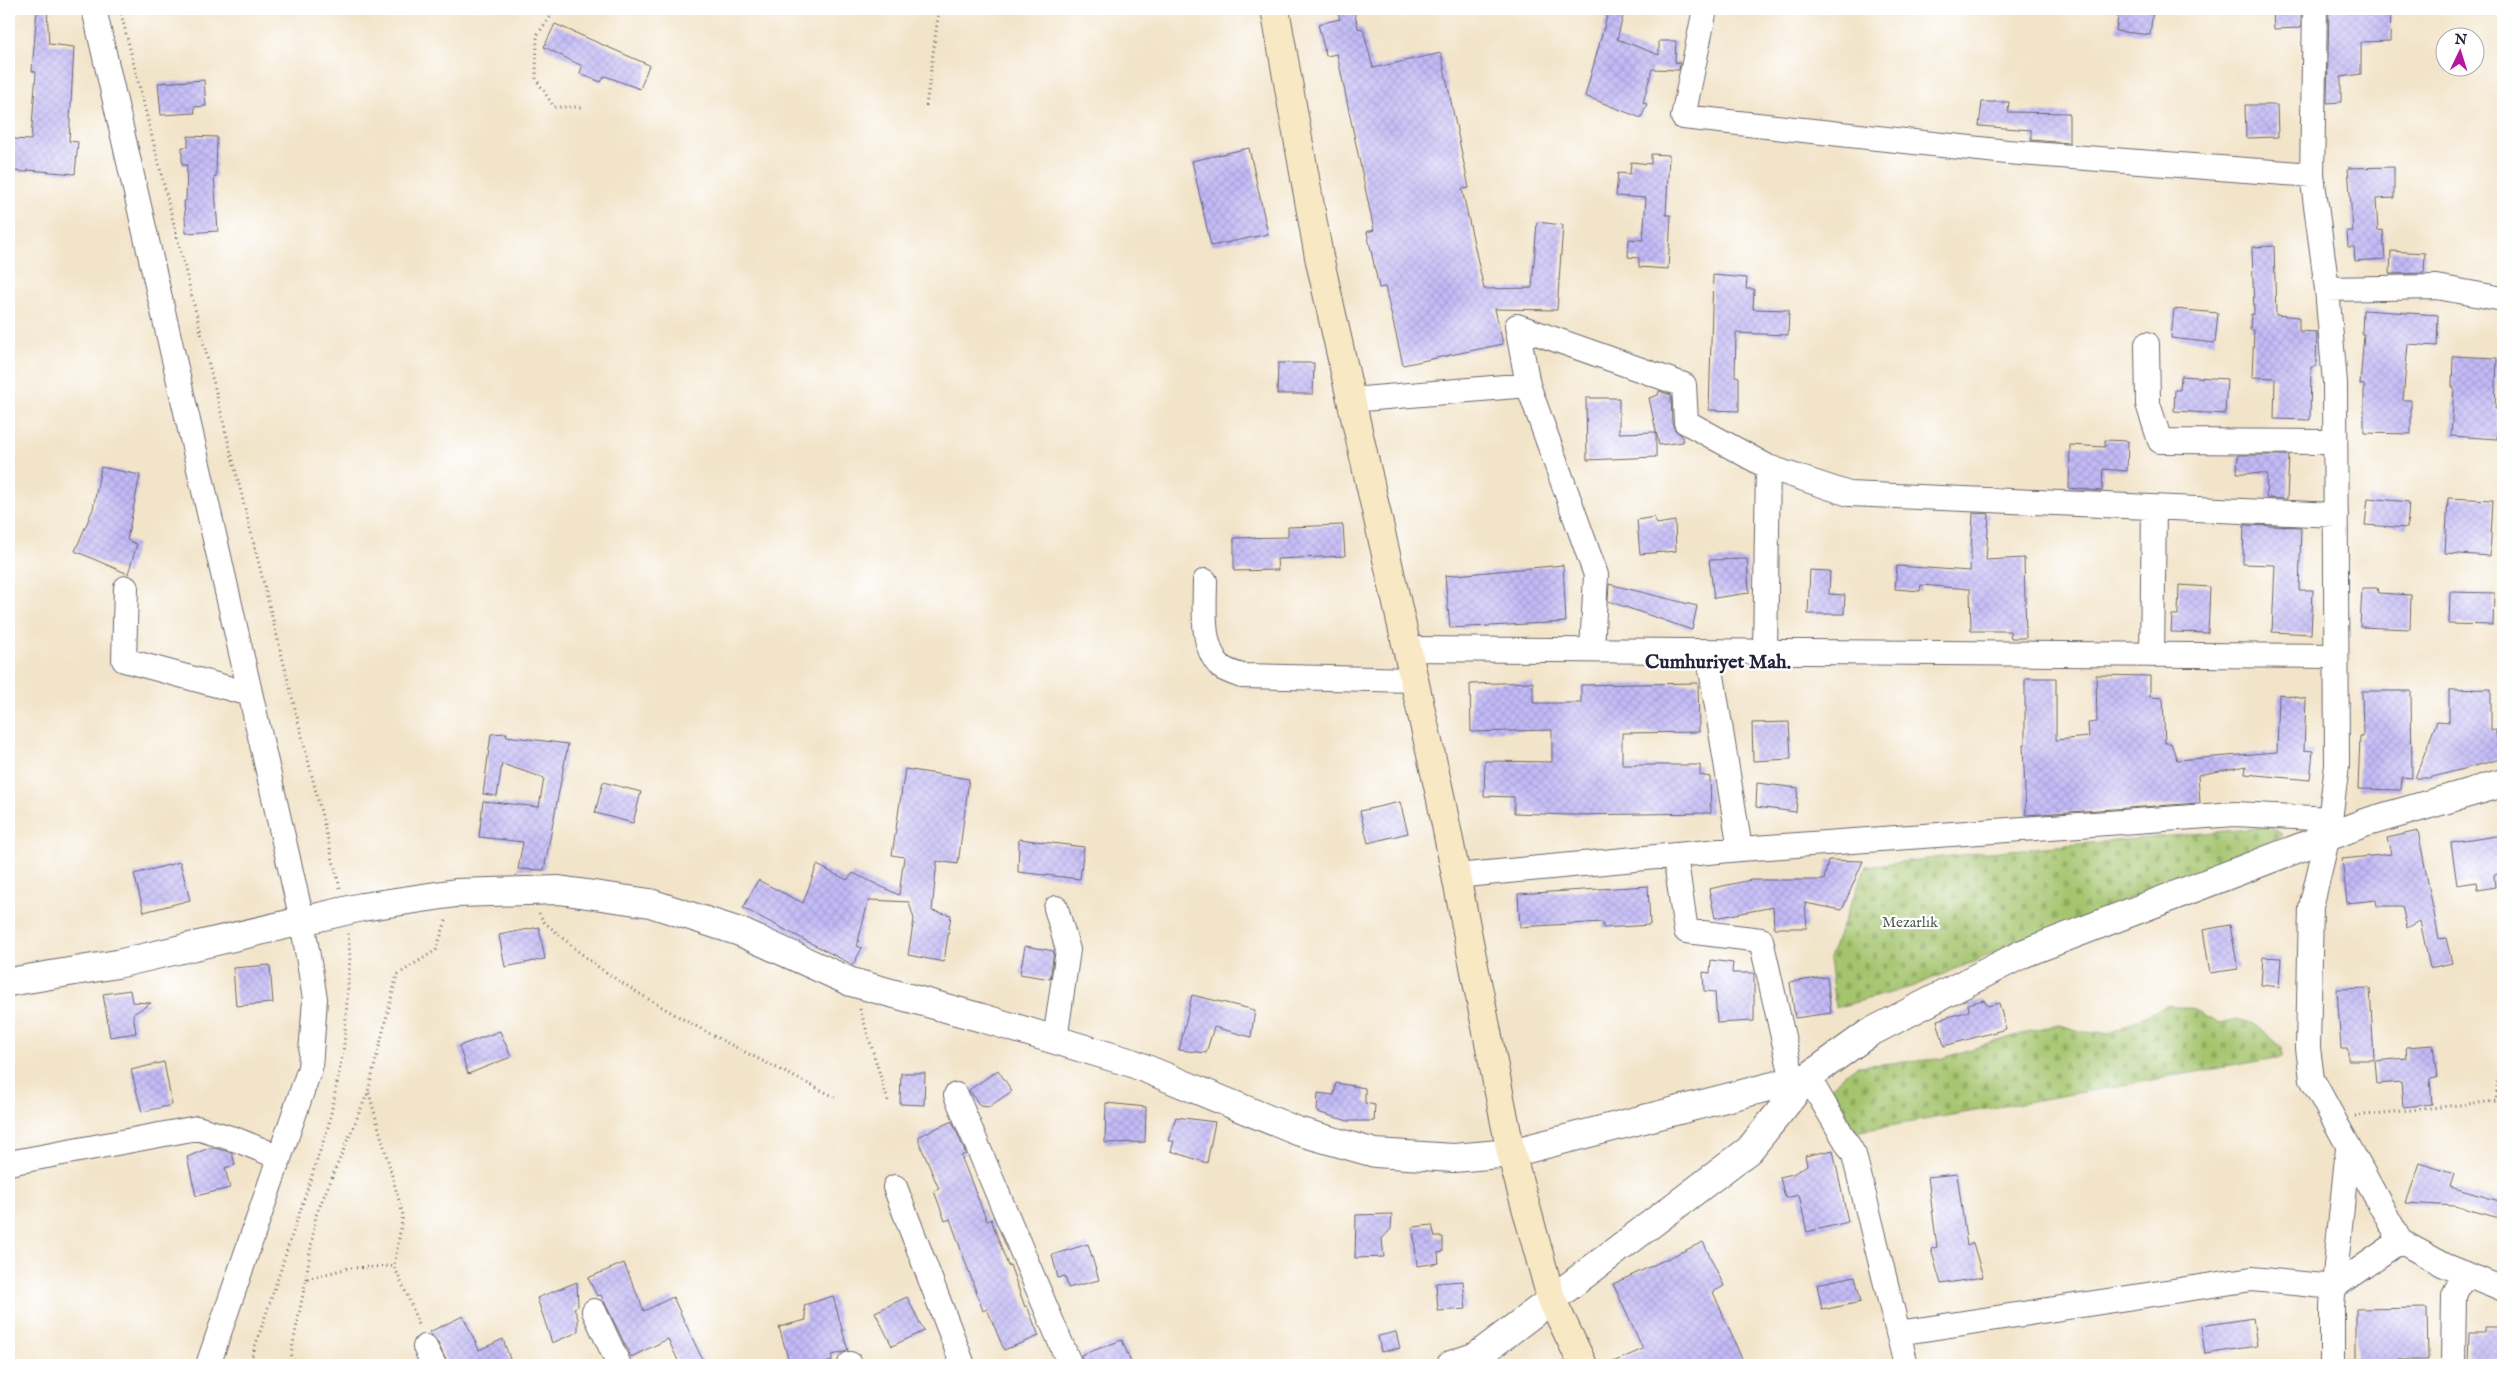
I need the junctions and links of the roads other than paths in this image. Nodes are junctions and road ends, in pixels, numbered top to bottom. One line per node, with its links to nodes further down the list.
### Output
1 (94, 9): 24 (street)
2 (1275, 9): 10 (main road)
3 (1705, 9): 5 (street)
4 (2315, 9): 5 (street)
5 (2312, 175): 6 (street)
6 (2327, 289): 7 (street); 11 (street)
7 (2503, 299)
8 (2147, 344): 11 (street)
9 (1528, 386): 10 (street); 12 (street); 18 (street)
10 (1351, 400): 17 (main road)
11 (2335, 442): 14 (street)
12 (1768, 467): 13 (street); 20 (street)
13 (2154, 508): 14 (street); 21 (street)
14 (2336, 515): 22 (street)
15 (1205, 581): 23 (street)
16 (126, 588): 24 (street)
17 (1407, 649): 18 (street); 23 (main road)
18 (1592, 650): 19 (street)
19 (1708, 651): 20 (street); 27 (street)
20 (1765, 652): 21 (street)
21 (2152, 655): 22 (street)
22 (2336, 656): 26 (street)
23 (1414, 680): 29 (main road)
24 (250, 694): 31 (street)
25 (2503, 783): 26 (street)
26 (2330, 828): 27 (street); 34 (street); 36 (street)
27 (1740, 849): 28 (street)
28 (1675, 855): 29 (street); 34 (street)
29 (1456, 876): 37 (main road)
30 (1056, 908): 33 (street)
31 (302, 920): 32 (street); 33 (street); 39 (street)
32 (9, 982)
33 (1056, 1040): 37 (street)
34 (1800, 1079): 37 (street); 45 (street); 47 (street)
35 (956, 1094): 48 (street)
36 (2348, 1148): 41 (street); 43 (street)
37 (1511, 1153): 45 (main road)
38 (10, 1157): 39 (street)
39 (279, 1157): 49 (street)
40 (895, 1187): 51 (street)
41 (2400, 1242): 42 (street); 43 (street)
42 (2464, 1273): 44 (street); 56 (street)
43 (2334, 1287): 47 (street); 55 (street)
44 (2503, 1289)
45 (1551, 1298): 52 (street); 53 (main road)
46 (594, 1311): 50 (street)
47 (1898, 1333): 54 (street)
48 (1066, 1364)
49 (208, 1365)
50 (619, 1365)
51 (963, 1365)
52 (1451, 1365)
53 (1583, 1365)
54 (1906, 1365)
55 (2332, 1365)
56 (2453, 1365)

